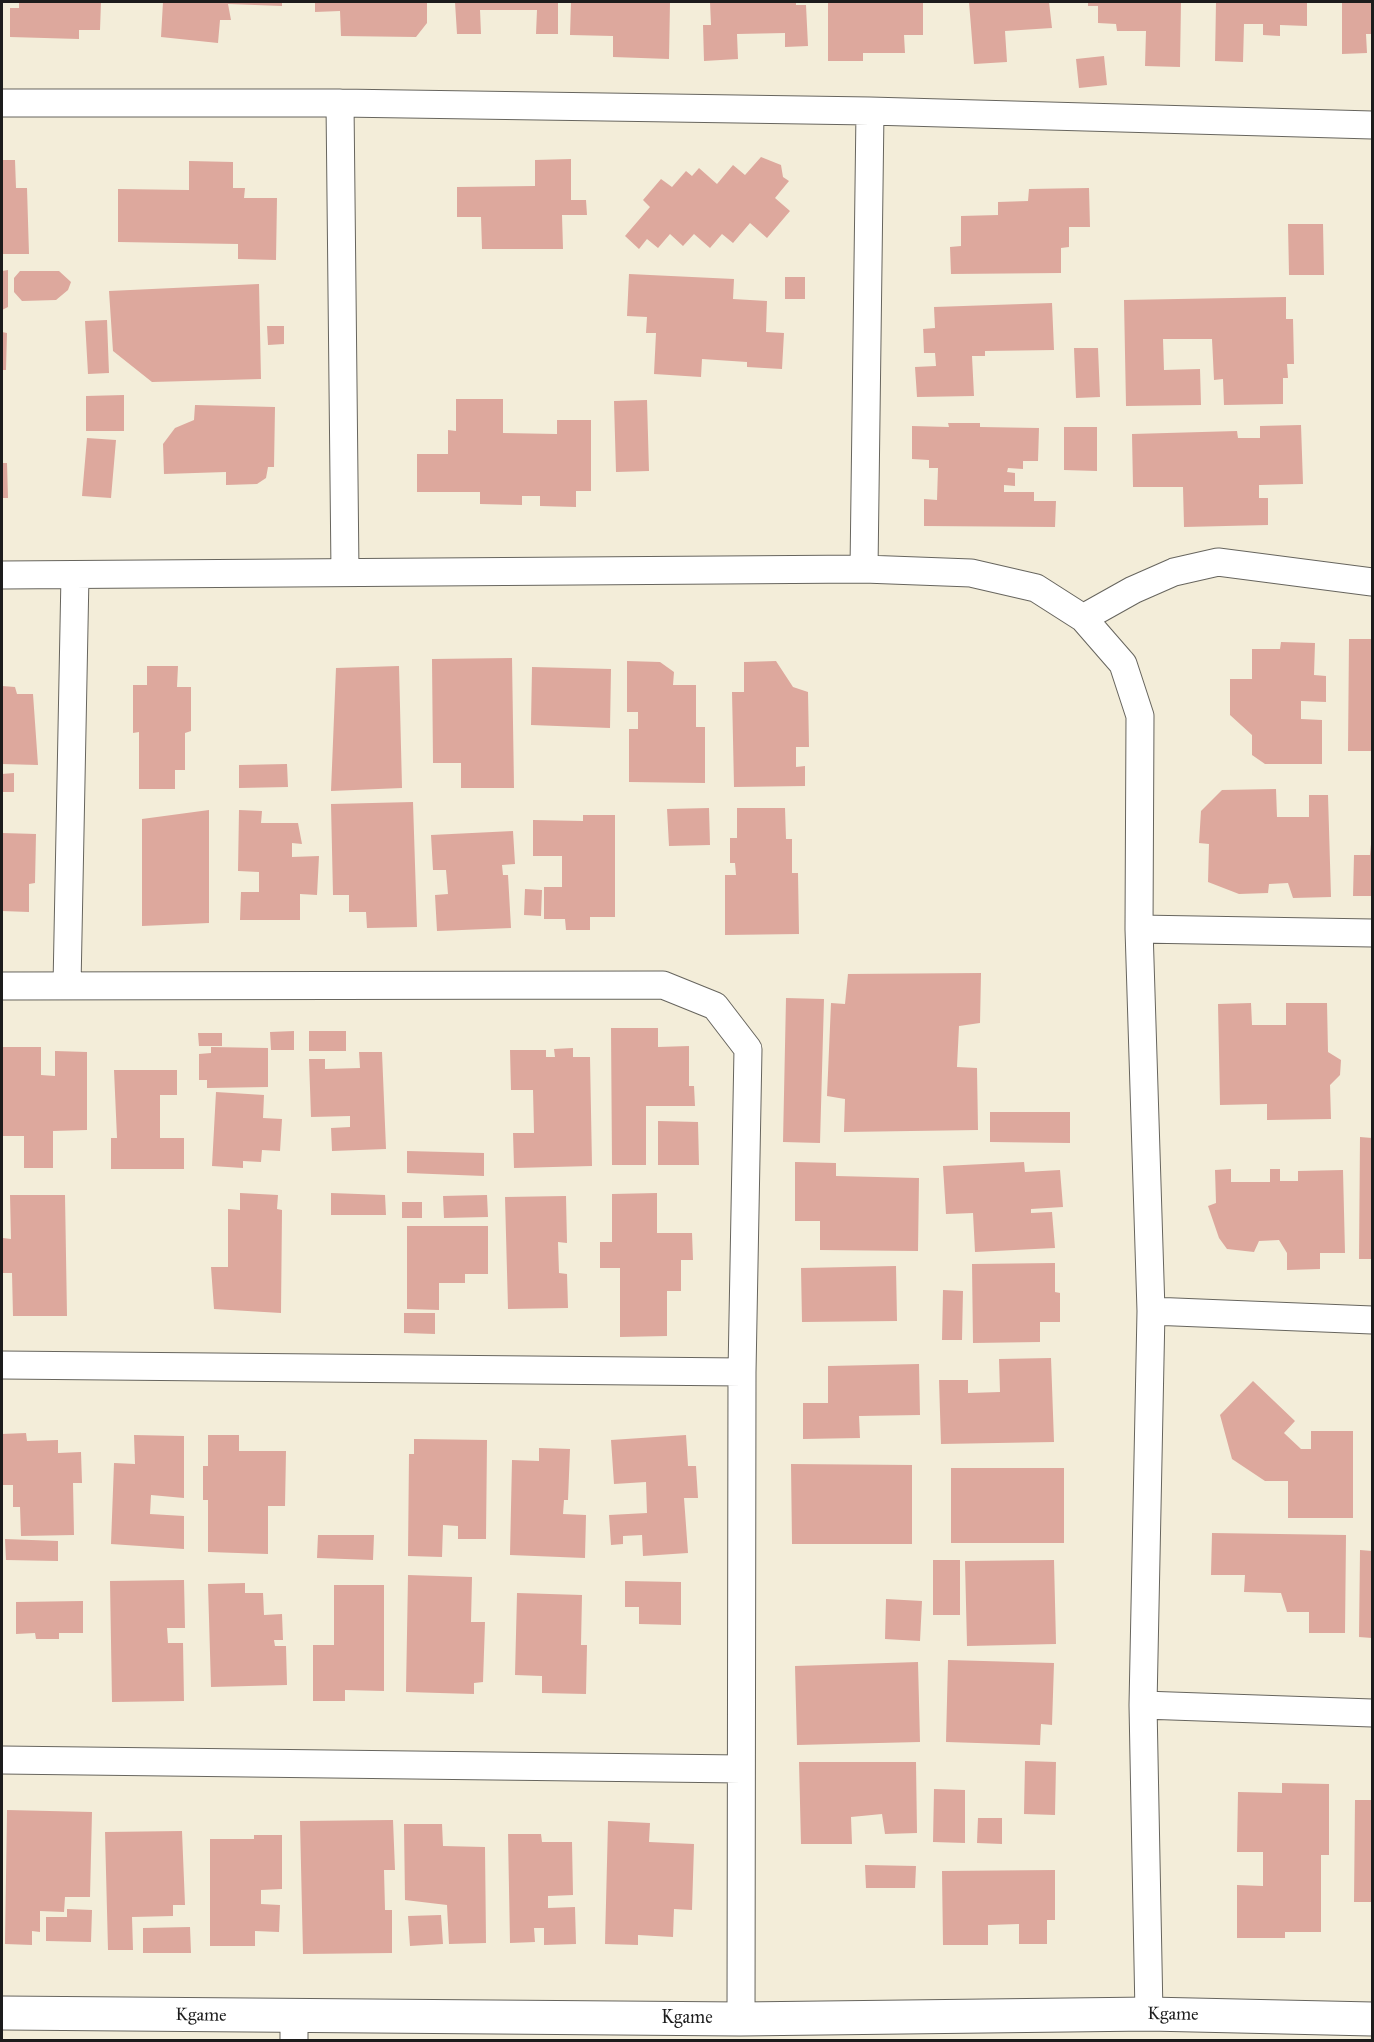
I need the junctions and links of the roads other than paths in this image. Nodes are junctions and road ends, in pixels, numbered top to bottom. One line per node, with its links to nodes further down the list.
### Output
1 (340, 103): 2 (street); 3 (street); 6 (street)
2 (2, 104)
3 (870, 111): 4 (street); 5 (street)
4 (1372, 125)
5 (864, 569): 6 (street); 10 (street)
6 (345, 572): 8 (street)
7 (2, 575): 8 (street)
8 (75, 575): 14 (street)
9 (1372, 582): 10 (street)
10 (1083, 618): 11 (street)
11 (1139, 929): 12 (street); 15 (street)
12 (1372, 933)
13 (2, 986): 14 (street)
14 (66, 986): 18 (street)
15 (1151, 1311): 16 (street); 19 (street)
16 (1372, 1320)
17 (2, 1365): 18 (street)
18 (742, 1372): 22 (street)
19 (1143, 1705): 20 (street); 24 (street)
20 (1372, 1713)
21 (2, 1760): 22 (street)
22 (741, 1769): 25 (street)
23 (2, 2013): 27 (street, Kgame)
24 (1149, 2014): 25 (street, Kgame); 26 (street, Kgame)
25 (741, 2019): 27 (street, Kgame)
26 (1372, 2019)
27 (294, 2029)

